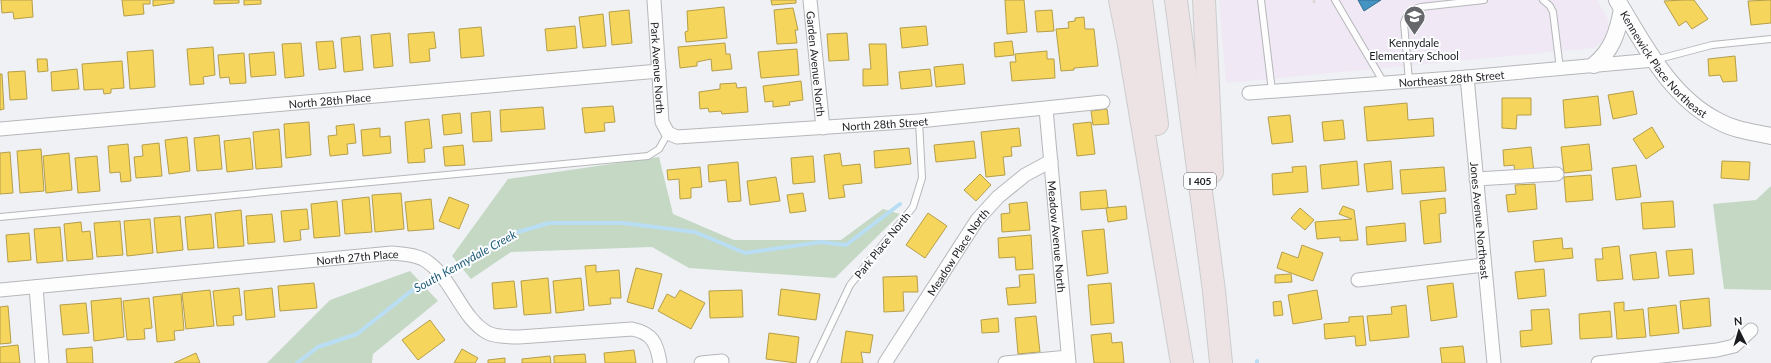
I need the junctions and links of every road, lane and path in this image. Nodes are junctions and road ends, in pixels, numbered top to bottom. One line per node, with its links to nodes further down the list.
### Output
1 (654, 0): 18 (street, Park Avenue North)
2 (810, 0): 27 (street, Garden Avenue North)
3 (1120, 0): 48 (highway)
4 (1141, 0): 48 (highway)
5 (1176, 0): 49 (highway, I 405)
6 (1204, 0): 50 (highway)
7 (1261, 0): 22 (lane)
8 (1314, 0): 12 (path)
9 (1335, 0): 21 (lane)
10 (1484, 0): 20 (lane)
11 (1543, 0): 17 (lane)
12 (1314, 4)
13 (1620, 4): 15 (street, Kennewick Place Northeast); 16 (street)
14 (1771, 39): 15 (lane)
15 (1654, 60): 16 (street, Northeast 28th Street); 30 (street, Kennewick Place Northeast)
16 (1594, 65): 17 (street, Northeast 28th Street)
17 (1560, 69): 19 (street, Northeast 28th Street)
18 (659, 71): 28 (street, North 28th Place); 29 (street, Park Avenue North)
19 (1467, 77): 20 (street, Northeast 28th Street); 33 (street, Jones Avenue Northeast)
20 (1409, 81): 21 (street, Northeast 28th Street)
21 (1384, 83): 22 (street, Northeast 28th Street)
22 (1272, 91): 23 (street, Northeast 28th Street)
23 (1249, 93)
24 (1103, 102): 25 (street, North 28th Street)
25 (1046, 109): 26 (street, North 28th Street); 31 (street, Meadow Avenue North)
26 (919, 121): 27 (street, North 28th Street); 45 (lane, Park Place North)
27 (824, 128): 29 (street, North 28th Street)
28 (0, 129)
29 (668, 133): 34 (lane)
30 (1771, 136)
31 (1051, 161): 40 (street, Meadow Avenue North); 46 (street, Meadow Place North)
32 (1558, 174): 33 (street)
33 (1476, 179): 35 (street, Jones Avenue Northeast)
34 (0, 217)
35 (1484, 265): 36 (street); 51 (street, Jones Avenue Northeast)
36 (1358, 280)
37 (36, 287): 38 (street, North 27th Place); 42 (street); 43 (street, North 27th Place)
38 (0, 290)
39 (1751, 330): 52 (street)
40 (1068, 360): 47 (street)
41 (722, 361): 44 (street)
42 (42, 363)
43 (660, 363)
44 (701, 363)
45 (814, 363)
46 (884, 363)
47 (1006, 363)
48 (1184, 363)
49 (1221, 363)
50 (1226, 363)
51 (1494, 363)
52 (1598, 363)

